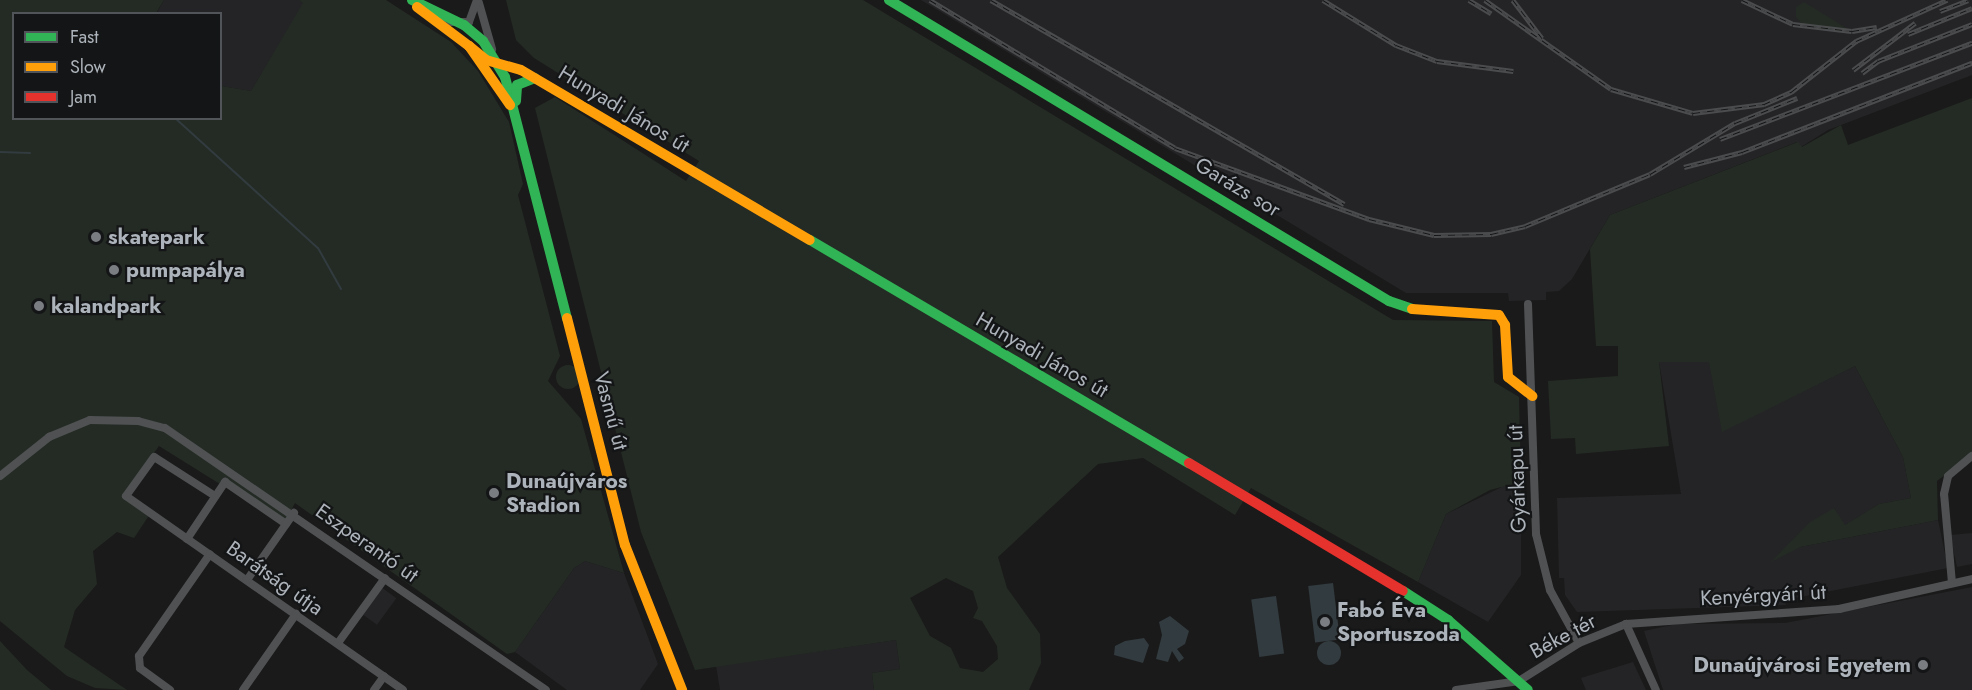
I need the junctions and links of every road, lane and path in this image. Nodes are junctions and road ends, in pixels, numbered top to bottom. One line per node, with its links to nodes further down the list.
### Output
1 (407, 0): 5 (street)
2 (412, 0): 6 (street)
3 (477, 0): 6 (street); 8 (street)
4 (889, 0): 13 (street, Garázs sor)
5 (429, 15): 6 (street); 7 (street)
6 (464, 25): 8 (street)
7 (469, 46): 8 (street); 11 (street)
8 (500, 63): 9 (street, Hunyadi János út); 10 (street)
9 (535, 78): 10 (street); 30 (street, Hunyadi János út)
10 (517, 113): 11 (street)
11 (522, 136): 36 (street, Vasmű út)
12 (1528, 304): 13 (street, Gyárkapu út)
13 (1532, 396): 27 (street, Gyárkapu út)
14 (1972, 456): 24 (street)
15 (0, 476): 17 (street, Eszperantó út)
16 (215, 496): 18 (street, Eszperantó út); 19 (street); 19 (street, Barátság útja)
17 (294, 513): 18 (street); 21 (street, Eszperantó út)
18 (286, 524): 23 (street)
19 (187, 539): 20 (street, Barátság útja)
20 (210, 554): 23 (street, Barátság útja); 31 (street)
21 (385, 578): 28 (street); 35 (street, Eszperantó út)
22 (1972, 579): 24 (street, Kenyérgyári út)
23 (247, 580): 25 (street, Barátság útja)
24 (1952, 583): 26 (street, Kenyérgyári út)
25 (296, 614): 28 (street, Barátság útja); 32 (street)
26 (1626, 624): 27 (street, Béke tér); 39 (street)
27 (1579, 643): 30 (street, Béke tér)
28 (338, 644): 29 (street, Barátság útja)
29 (384, 676): 33 (street); 34 (street, Barátság útja)
30 (1520, 681): 37 (street); 38 (street, Hunyadi János út)
31 (171, 690)
32 (243, 690)
33 (374, 690)
34 (403, 690)
35 (546, 690)
36 (682, 690)
37 (1456, 690)
38 (1528, 690)
39 (1656, 690)

